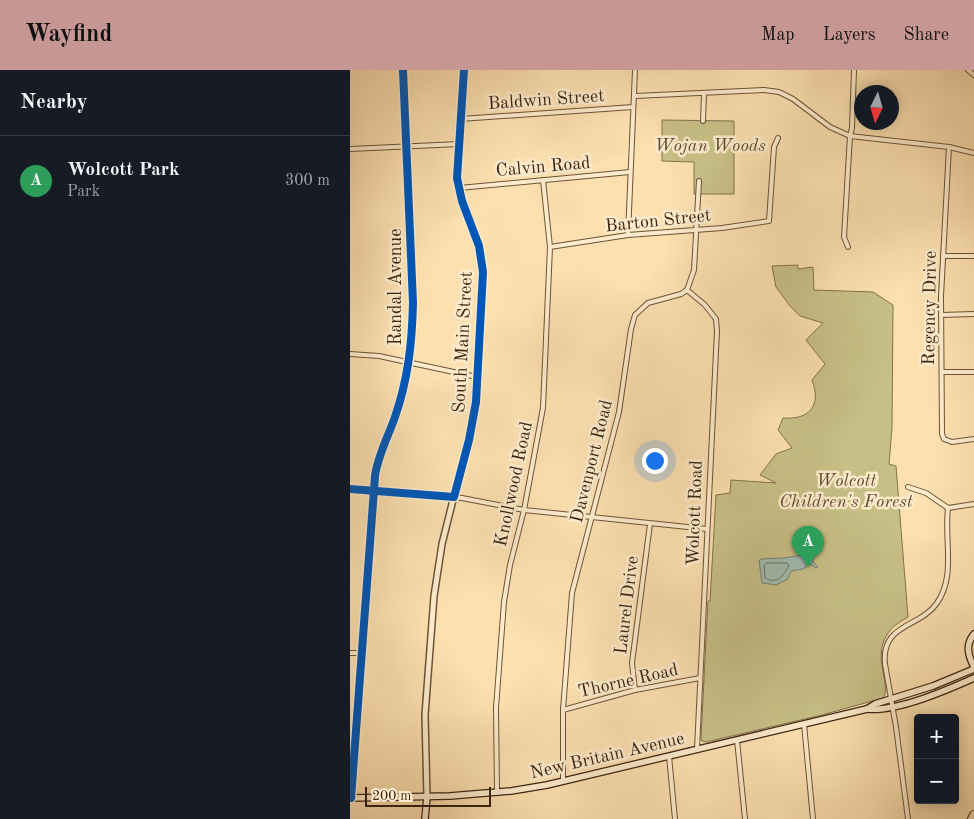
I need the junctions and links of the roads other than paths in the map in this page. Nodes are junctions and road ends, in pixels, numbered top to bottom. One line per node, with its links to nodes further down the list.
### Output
1 (404, 70): 15 (street, Randal Avenue)
2 (464, 70): 10 (street, South Main Street)
3 (635, 70): 8 (street)
4 (854, 70): 12 (street)
5 (968, 70): 6 (street)
6 (974, 75)
7 (704, 93): 8 (street); 11 (street); 12 (street)
8 (635, 96): 9 (street)
9 (634, 107): 10 (street, Baldwin Street); 19 (street)
10 (460, 119): 14 (street, South Main Street)
11 (703, 121)
12 (850, 136): 16 (street); 26 (street)
13 (778, 138): 23 (street, Barton Street)
14 (459, 144): 15 (street); 22 (street, South Main Street)
15 (407, 147): 17 (street); 33 (street, Randal Avenue)
16 (949, 147): 18 (street); 27 (street, Regency Drive)
17 (350, 148)
18 (974, 153)
19 (630, 172): 20 (street, Calvin Road); 24 (street)
20 (543, 180): 22 (street, Calvin Road); 25 (street, Knollwood Road)
21 (699, 181): 23 (street)
22 (459, 188): 36 (street, South Main Street)
23 (697, 229): 24 (street, Barton Street); 29 (street)
24 (628, 235): 25 (street, Barton Street)
25 (550, 247): 44 (street, Knollwood Road)
26 (848, 248)
27 (943, 256): 28 (street); 31 (street, Regency Drive)
28 (974, 256)
29 (687, 290): 45 (street, Davenport Road); 47 (street, Wolcott Road)
30 (974, 314): 31 (street)
31 (942, 315): 34 (street, Regency Drive)
32 (350, 354): 33 (street)
33 (410, 362): 36 (street); 40 (street, Randal Avenue)
34 (942, 372): 35 (street); 37 (street, Regency Drive)
35 (974, 372)
36 (477, 377): 41 (street, South Main Street)
37 (974, 439)
38 (908, 487): 43 (street)
39 (350, 489): 40 (street)
40 (373, 491): 41 (street); 50 (street, Randal Avenue)
41 (454, 497): 44 (street); 65 (street, South Main Street)
42 (974, 504): 43 (street)
43 (948, 508): 55 (street)
44 (524, 510): 45 (street); 64 (street, Knollwood Road)
45 (592, 518): 46 (street); 58 (street, Davenport Road)
46 (650, 524): 47 (street); 54 (street, Laurel Drive)
47 (707, 530): 52 (street, Wolcott Road)
48 (974, 634): 51 (main road)
49 (350, 653): 50 (street)
50 (361, 653): 66 (street, Randal Avenue)
51 (974, 668): 55 (main road, New Britain Avenue)
52 (700, 678): 54 (street, Thorne Road); 61 (street, Wolcott Road)
53 (974, 678): 56 (main road, New Britain Avenue)
54 (634, 690): 58 (street, Thorne Road)
55 (892, 699): 56 (street); 57 (main road, New Britain Avenue)
56 (893, 706): 57 (main road, New Britain Avenue); 72 (street)
57 (867, 709): 59 (main road, New Britain Avenue)
58 (563, 710): 63 (street, Davenport Road)
59 (804, 724): 60 (main road, New Britain Avenue); 71 (street)
60 (737, 740): 61 (main road, New Britain Avenue); 70 (street)
61 (697, 749): 62 (main road, New Britain Avenue)
62 (669, 756): 63 (main road, New Britain Avenue); 69 (street)
63 (564, 781): 64 (main road, New Britain Avenue)
64 (497, 793): 65 (main road, New Britain Avenue)
65 (427, 797): 66 (main road, New Britain Avenue); 68 (main road, South Main Street)
66 (351, 798)
67 (974, 815): 73 (highway)
68 (425, 819)
69 (675, 819)
70 (745, 819)
71 (814, 819)
72 (908, 819)
73 (972, 819)

